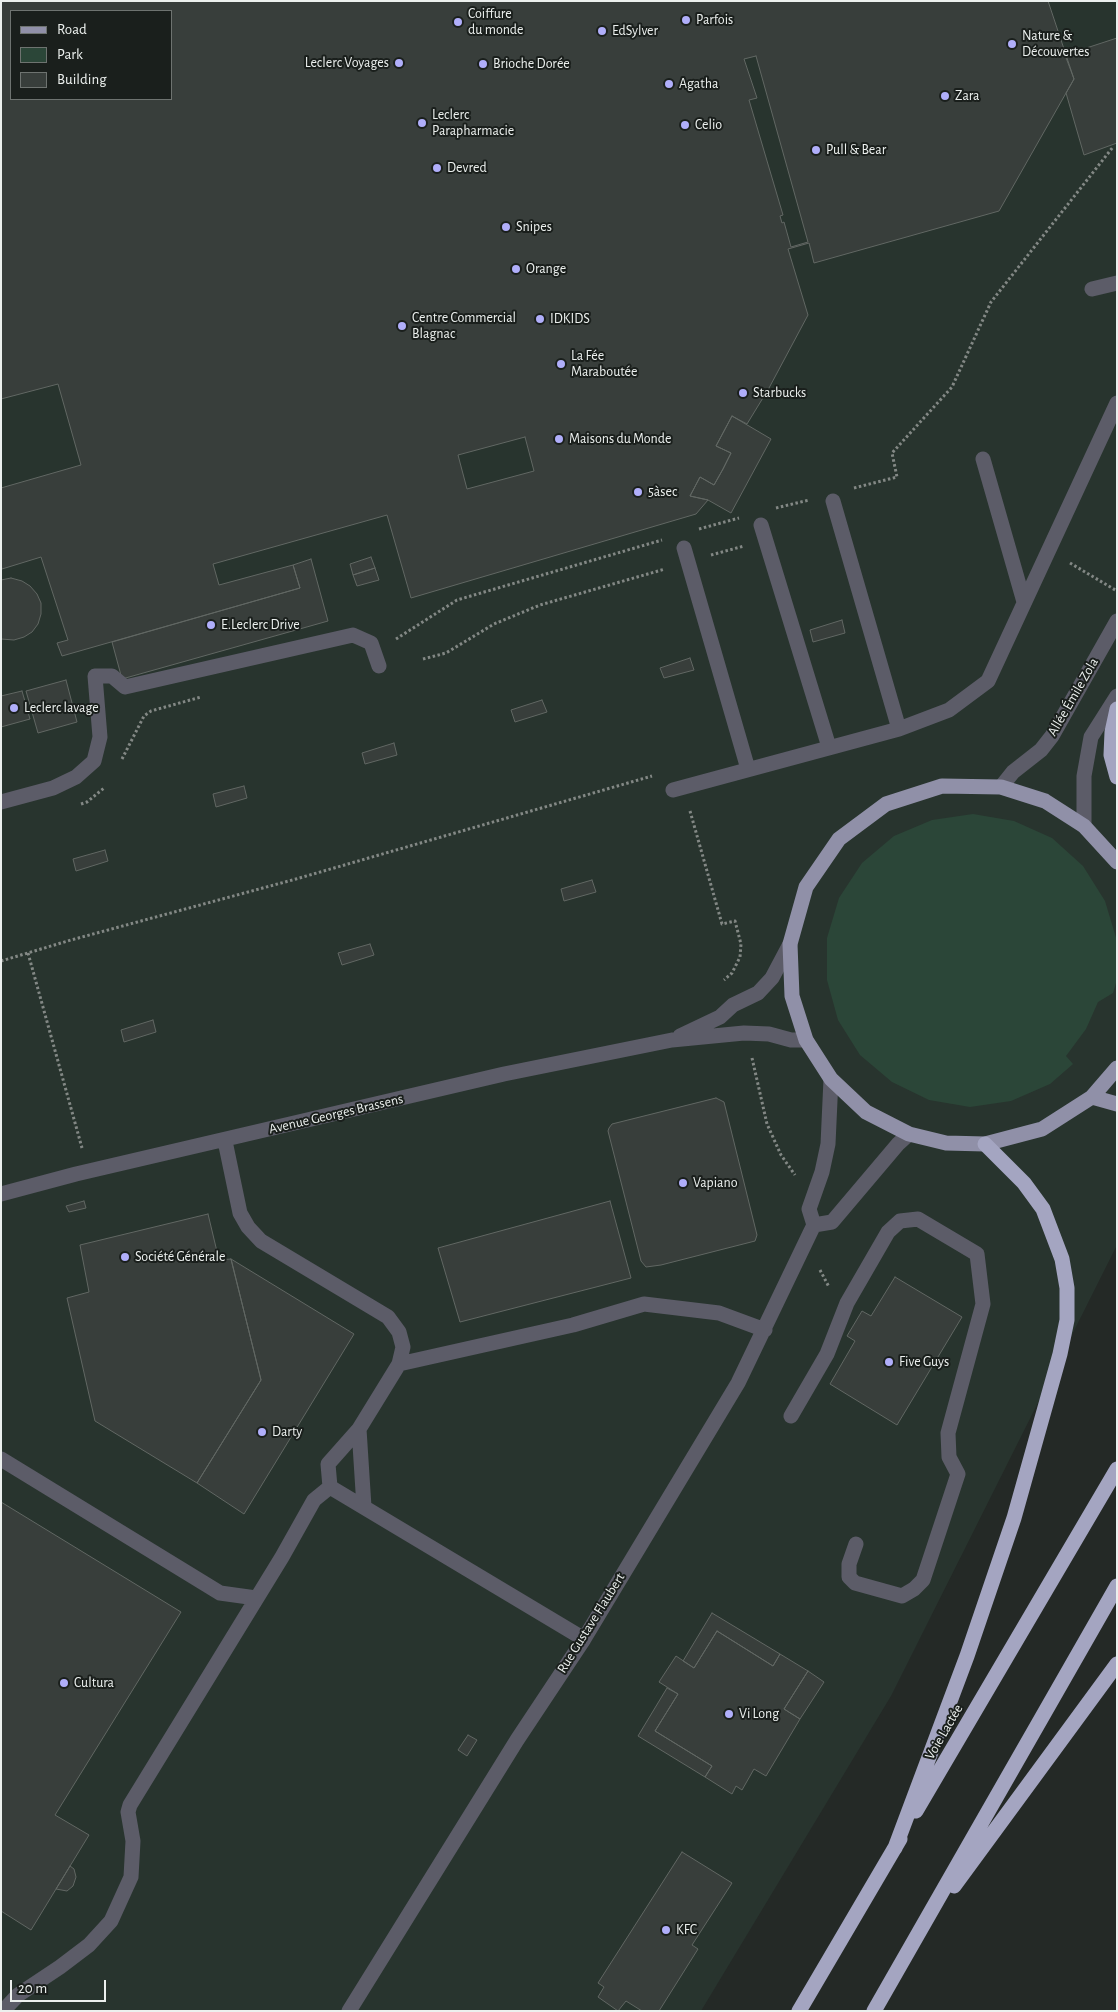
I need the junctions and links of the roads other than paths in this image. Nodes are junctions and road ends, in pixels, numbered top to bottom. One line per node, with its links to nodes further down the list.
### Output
1 (1117, 283): 2 (street)
2 (1092, 289)
3 (1117, 403): 8 (street)
4 (983, 459): 8 (street)
5 (833, 500): 13 (street)
6 (761, 525): 14 (street)
7 (686, 555): 15 (street)
8 (1024, 602): 13 (street)
9 (1117, 621): 17 (street, Allée Émile Zola)
10 (378, 666): 19 (street)
11 (1117, 696): 20 (street)
12 (1117, 709): 16 (highway)
13 (899, 729): 14 (street)
14 (829, 747): 15 (street)
15 (748, 769): 18 (street)
16 (1117, 777)
17 (1001, 788): 20 (main road); 22 (main road)
18 (679, 789)
19 (1, 802)
20 (1084, 826): 21 (main road)
21 (1117, 862)
22 (790, 944): 23 (street, Avenue Georges Brassens); 24 (main road)
23 (672, 1040): 24 (street, Avenue Georges Brassens); 30 (street, Avenue Georges Brassens)
24 (806, 1040): 26 (main road)
25 (1117, 1068): 27 (main road)
26 (831, 1079): 29 (main road); 33 (street)
27 (1092, 1097): 28 (main road); 31 (main road)
28 (1117, 1104)
29 (909, 1134): 31 (main road); 33 (street)
30 (225, 1141): 32 (street, Avenue Georges Brassens); 35 (street)
31 (985, 1144): 47 (highway)
32 (1, 1194)
33 (814, 1225): 34 (street, Rue Gustave Flaubert)
34 (764, 1330): 35 (street); 45 (street, Rue Gustave Flaubert)
35 (400, 1364): 37 (street)
36 (792, 1416): 42 (street)
37 (359, 1428): 40 (street); 41 (street)
38 (1, 1460): 44 (street)
39 (1117, 1469): 47 (highway, Voie Lactée)
40 (330, 1487): 41 (street); 44 (street)
41 (364, 1507): 45 (street)
42 (856, 1544)
43 (1117, 1586): 48 (highway)
44 (256, 1598): 49 (street)
45 (584, 1639): 50 (street, Rue Gustave Flaubert)
46 (1117, 1664): 48 (highway)
47 (895, 1848): 51 (highway, Voie Lactée)
48 (911, 1946): 52 (highway)
49 (2, 2011)
50 (349, 2011)
51 (799, 2011)
52 (874, 2011)

